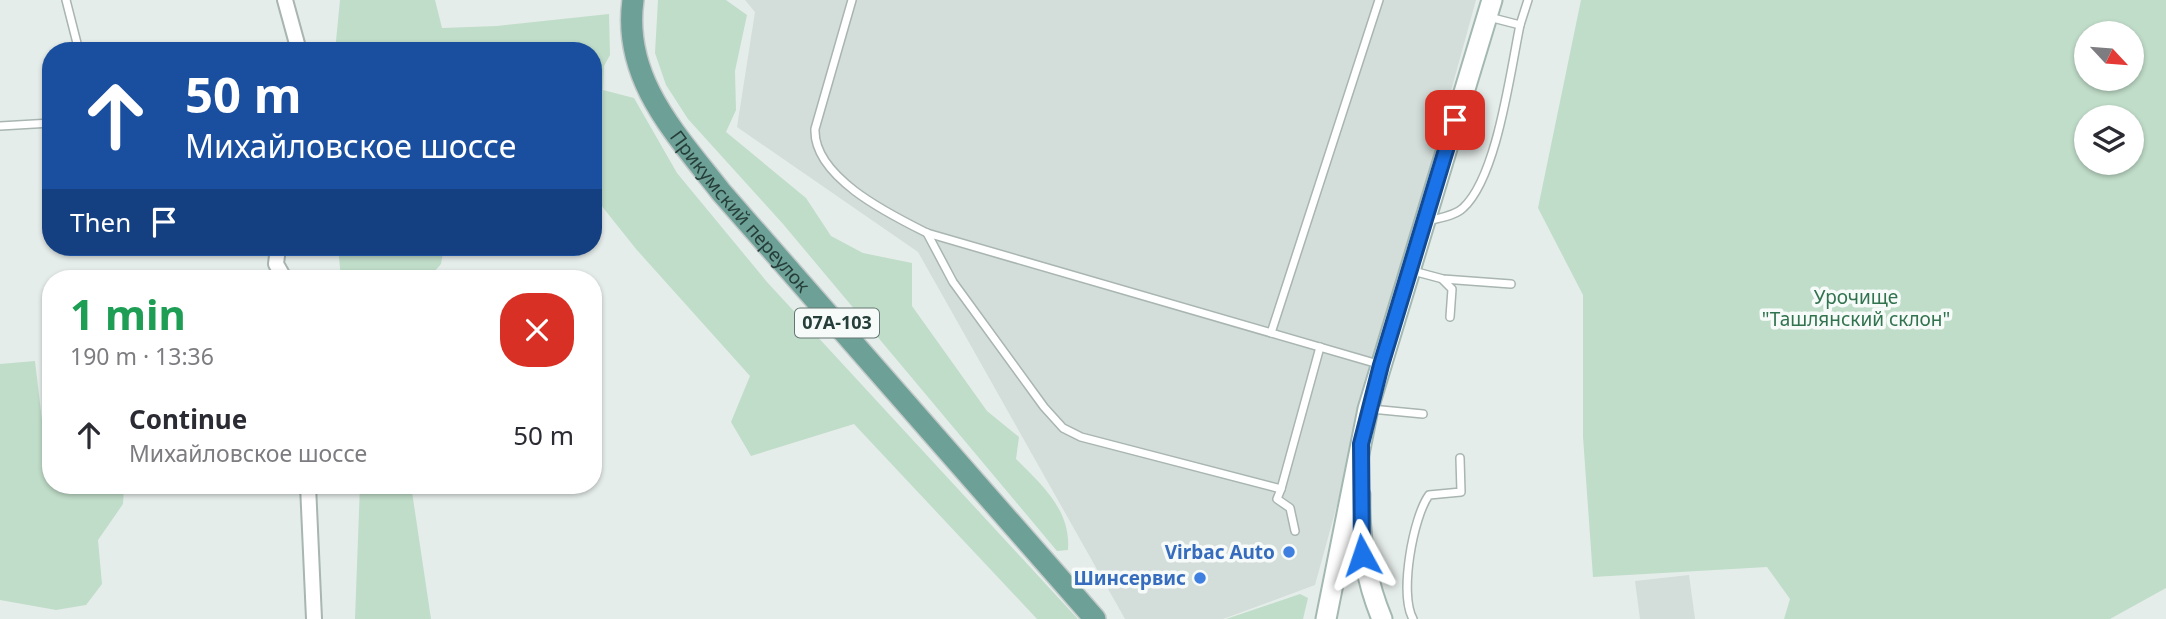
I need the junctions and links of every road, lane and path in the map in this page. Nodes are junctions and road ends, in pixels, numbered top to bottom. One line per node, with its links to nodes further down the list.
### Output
1 (66, 0): 9 (lane)
2 (285, 0): 10 (street)
3 (633, 0): 30 (main road, Прикумский переулок / 07А-103)
4 (852, 0): 14 (lane)
5 (1379, 0): 19 (lane)
6 (1528, 0): 8 (lane)
7 (1489, 8): 8 (lane); 13 (main road)
8 (1520, 25): 13 (lane)
9 (77, 42)
10 (297, 42)
11 (42, 124): 12 (lane)
12 (0, 127)
13 (1424, 222): 15 (main road)
14 (927, 233): 19 (lane); 26 (lane)
15 (1409, 270): 16 (lane); 21 (main road)
16 (1443, 279): 17 (lane); 18 (lane)
17 (1511, 284)
18 (1451, 317)
19 (1271, 333): 20 (lane)
20 (1320, 347): 21 (lane); 26 (lane)
21 (1381, 365): 22 (main road)
22 (1368, 409): 23 (lane); 24 (main road)
23 (1423, 414)
24 (1361, 444): 31 (main road); 32 (main road)
25 (1460, 458): 33 (lane)
26 (1281, 489): 28 (lane)
27 (308, 494): 29 (street)
28 (1295, 531)
29 (314, 619)
30 (1096, 619)
31 (1326, 619)
32 (1382, 619)
33 (1413, 619)

